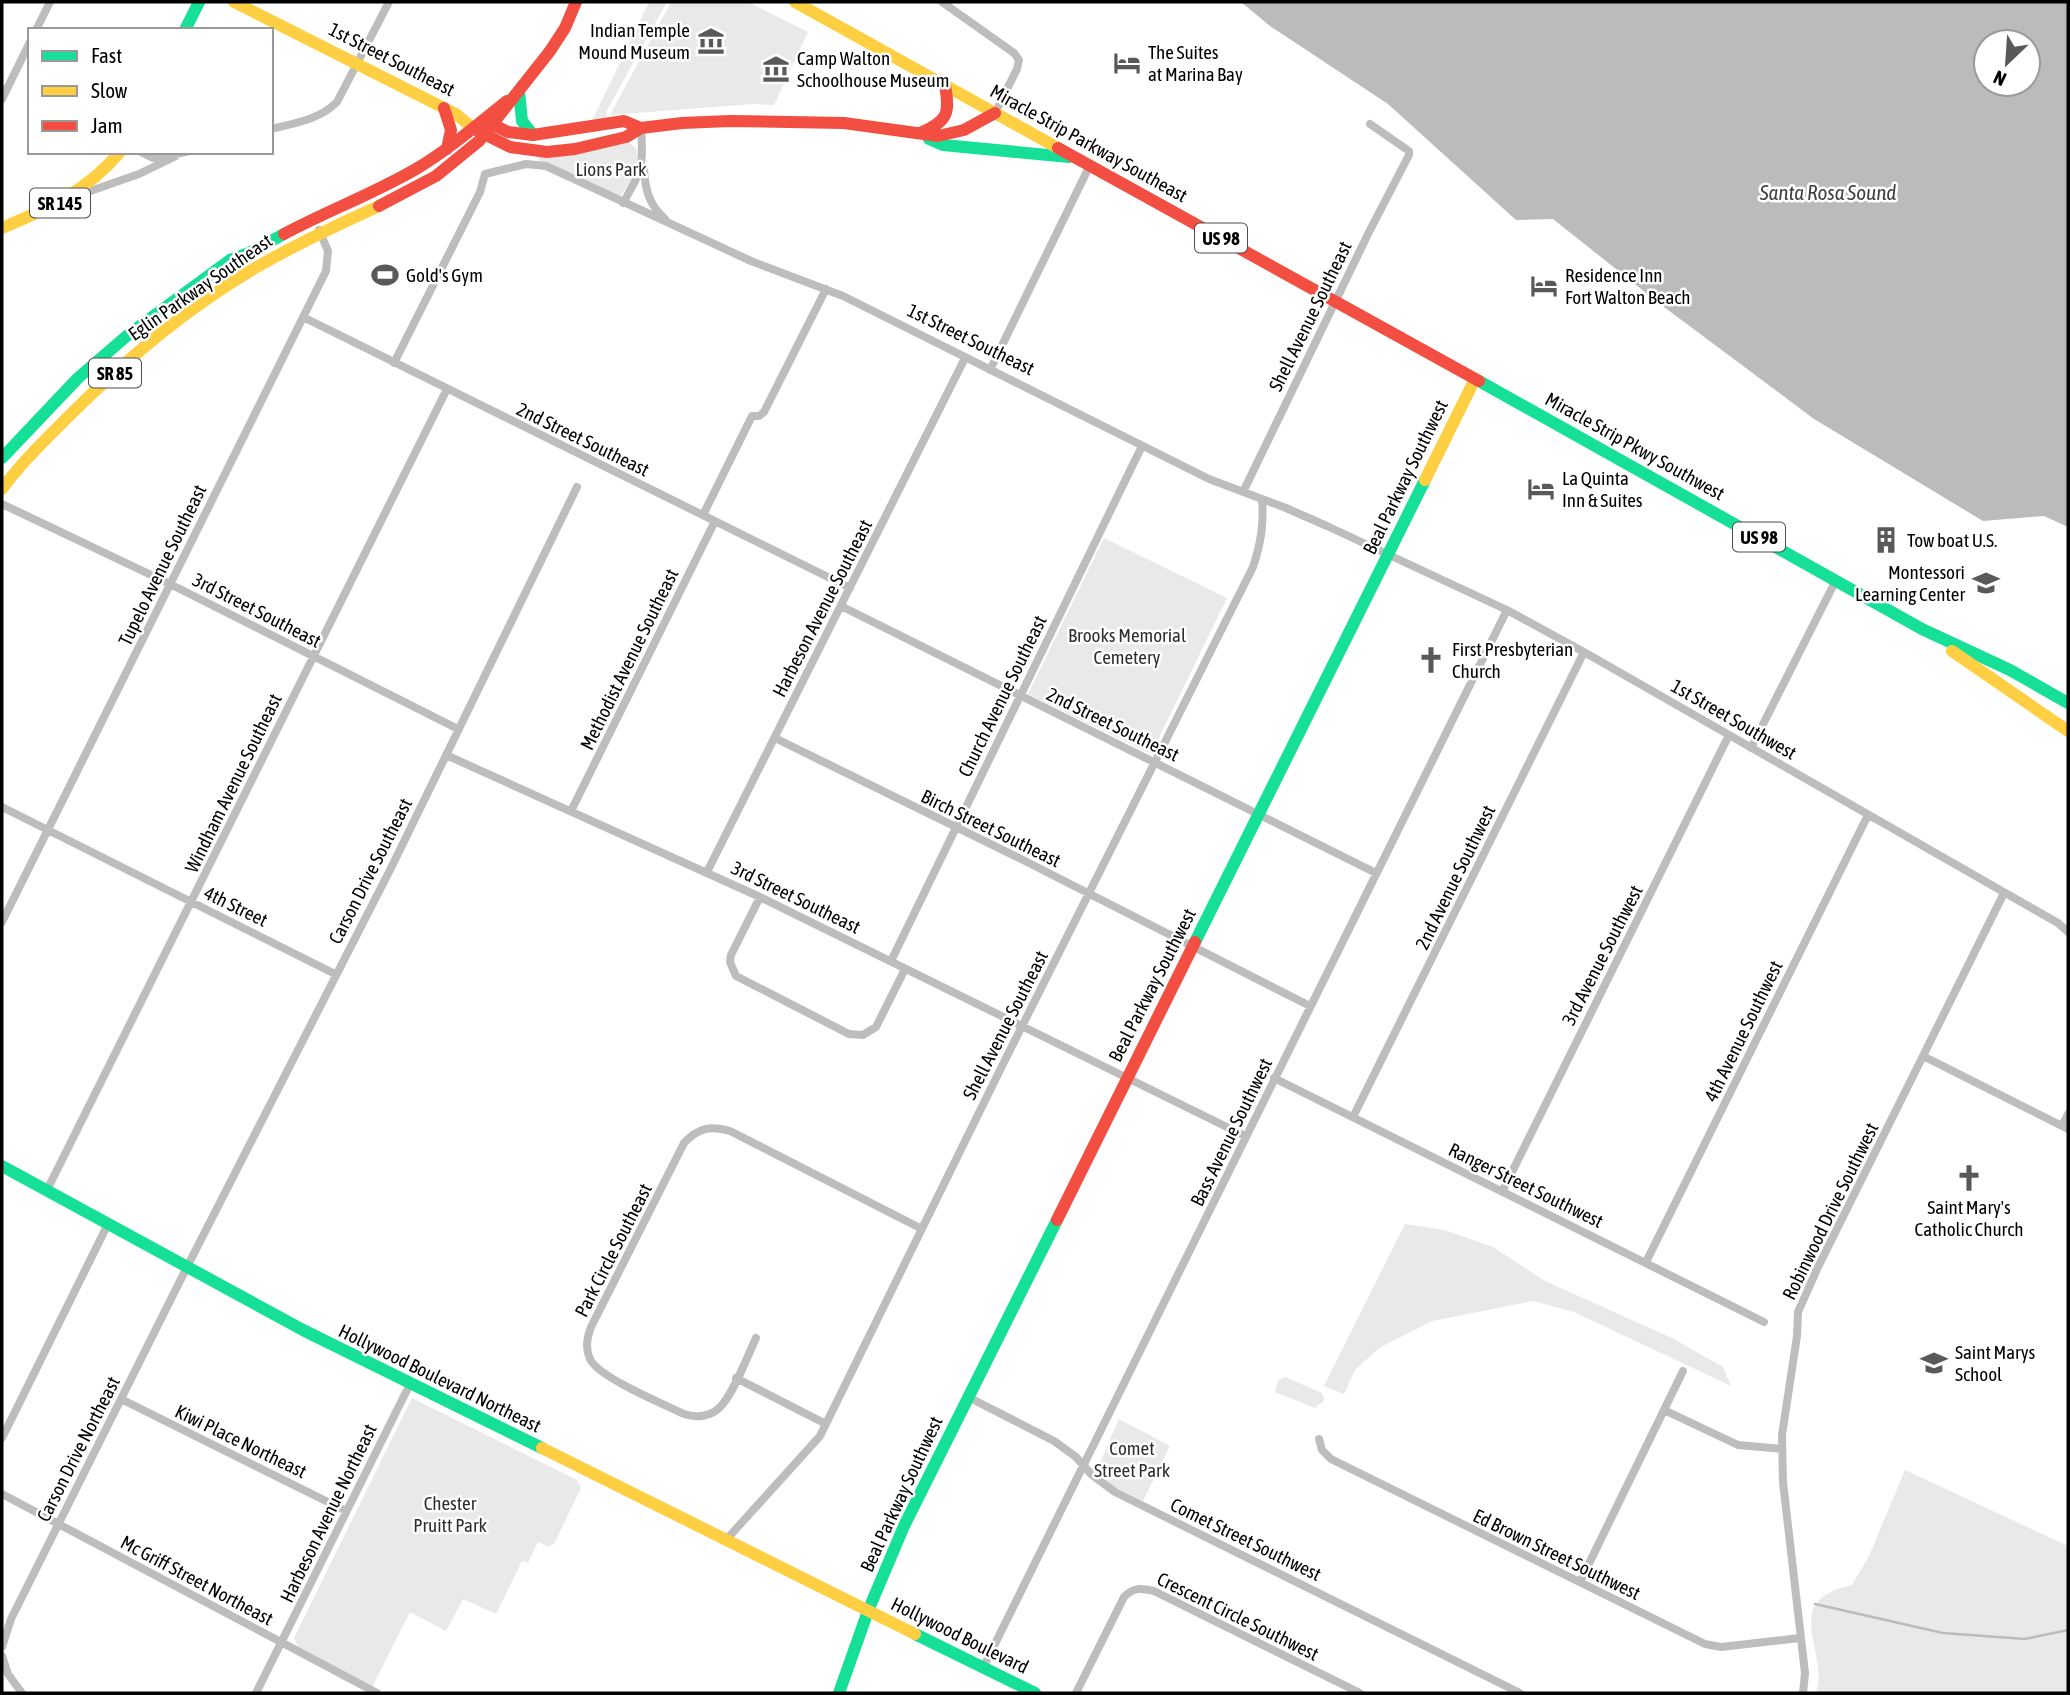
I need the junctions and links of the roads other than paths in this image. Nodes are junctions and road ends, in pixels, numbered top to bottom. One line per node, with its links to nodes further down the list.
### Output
1 (50, 2): 8 (street)
2 (199, 2): 9 (main road)
3 (234, 2): 11 (main road, 1st Street Southeast)
4 (388, 2): 11 (street)
5 (576, 2): 13 (main road, SR 85)
6 (795, 2): 12 (main road, Miracle Strip Parkway Southeast / US 98)
7 (942, 2): 16 (street)
8 (37, 28)
9 (186, 28)
10 (28, 46): 14 (street)
11 (357, 63): 15 (main road, 1st Street Southeast); 19 (street)
12 (945, 85): 16 (main road, Miracle Strip Parkway Southeast / US 98); 21 (main road)
13 (517, 93): 18 (main road, Eglin Parkway Southeast / SR 85); 22 (main road)
14 (2, 99)
15 (450, 111): 18 (main road); 23 (main road)
16 (995, 113): 21 (main road); 28 (main road, Miracle Strip Parkway Southeast / US 98)
17 (1370, 124): 38 (street, Shell Avenue Southeast)
18 (484, 127): 20 (main road); 22 (main road); 23 (main road, Eglin Parkway Southeast / SR 85); 36 (main road, Eglin Parkway Southeast / SR 85)
19 (273, 128)
20 (641, 128): 21 (main road); 22 (main road); 29 (street)
21 (917, 134): 28 (main road)
22 (533, 135)
23 (447, 149): 33 (main road, Eglin Parkway Southeast / SR 85)
24 (118, 154): 31 (main road, SR 145)
25 (145, 154): 27 (street)
26 (181, 154): 27 (street)
27 (176, 156): 31 (street)
28 (1077, 158): 30 (main road, Miracle Strip Parkway Southeast / US 98)
29 (643, 160): 32 (street); 34 (street)
30 (1090, 165): 38 (main road, Miracle Strip Parkway Southeast / US 98); 42 (street)
31 (73, 197): 35 (main road, SR 145)
32 (623, 203): 34 (street, 1st Street Southeast); 41 (street, 1st Street Southeast)
33 (313, 219): 36 (street, Tupelo Avenue Southeast); 46 (main road, Eglin Parkway Southeast / SR 85)
34 (671, 223): 37 (street, 1st Street Southeast)
35 (2, 228)
36 (321, 233): 39 (street, Tupelo Avenue Southeast); 48 (main road, Eglin Parkway Southeast / SR 85)
37 (826, 289): 40 (street, 1st Street Southeast); 52 (street)
38 (1336, 302): 43 (main road, Miracle Strip Parkway Southeast / US 98); 49 (street, Shell Avenue Southeast)
39 (303, 317): 41 (street, 2nd Street Southeast); 56 (street, Tupelo Avenue Southeast)
40 (965, 358): 42 (street, 1st Street Southeast); 57 (street, Harbeson Avenue Southeast)
41 (394, 363): 44 (street, 2nd Street Southeast)
42 (990, 370): 45 (street, 1st Street Southeast)
43 (1475, 379): 54 (main road, Beal Parkway Southwest); 55 (main road, Miracle Strip Pkwy Southwest / US 98)
44 (447, 389): 52 (street, 2nd Street Southeast); 62 (street, Windham Avenue Southeast)
45 (1142, 446): 49 (street, 1st Street Southeast); 63 (street, Church Avenue Southeast)
46 (2, 458)
47 (577, 487): 65 (street, Carson Drive Southeast)
48 (2, 489)
49 (1242, 492): 50 (street, 1st Street Southeast)
50 (1262, 499): 54 (street, 1st Street Southeast); 71 (street, Shell Avenue Southeast)
51 (2, 504): 56 (street, 3rd Street Southeast)
52 (703, 515): 53 (street, 2nd Street Southeast)
53 (715, 521): 57 (street, 2nd Street Southeast); 73 (street, Methodist Avenue Southeast)
54 (1388, 554): 59 (street, 1st Street Southwest); 74 (main road, Beal Parkway Southwest)
55 (1836, 580): 60 (main road, Miracle Strip Pkwy Southwest / US 98); 69 (street)
56 (170, 584): 62 (street, 3rd Street Southeast); 77 (street, Tupelo Avenue Southeast)
57 (849, 589): 58 (street, Harbeson Avenue Southeast)
58 (841, 606): 63 (street, 2nd Street Southeast); 68 (street, Harbeson Avenue Southeast)
59 (1507, 610): 61 (street, 1st Street Southwest); 79 (street, Bass Avenue Southwest)
60 (1922, 629): 64 (main road, Miracle Strip Pkwy Southwest / US 98); 66 (main road, Miracle Strip Pkwy Southwest / US 98)
61 (1584, 652): 67 (street, 1st Street Southwest); 96 (street, 2nd Avenue Southwest)
62 (314, 656): 65 (street, 3rd Street Southeast); 83 (street, Windham Avenue Southeast)
63 (1019, 695): 71 (street, 2nd Street Southeast); 76 (street, Church Avenue Southeast)
64 (2068, 703)
65 (458, 729): 70 (street, Carson Drive Southeast)
66 (2068, 731)
67 (1729, 735): 69 (street, 1st Street Southwest); 101 (street, 3rd Avenue Southwest)
68 (775, 738): 76 (street, Birch Street Southeast); 78 (street, Harbeson Avenue Southeast)
69 (1751, 748): 75 (street, 1st Street Southwest)
70 (446, 755): 73 (street, 3rd Street Southeast); 89 (street, Carson Drive Southeast)
71 (1155, 762): 74 (street, 2nd Street Southeast); 81 (street, Shell Avenue Southeast)
72 (2, 807): 77 (street, 4th Street)
73 (571, 811): 78 (street, 3rd Street Southeast)
74 (1258, 813): 79 (street, 2nd Street Southeast); 86 (main road, Beal Parkway Southwest)
75 (1868, 815): 80 (street, 1st Street Southwest); 104 (street, 4th Avenue Southwest)
76 (955, 828): 81 (street, Birch Street Southeast); 87 (street, Church Avenue Southeast)
77 (48, 830): 83 (street, 4th Street); 84 (street, Tupelo Avenue Southeast)
78 (707, 872): 82 (street, 3rd Street Southeast)
79 (1376, 873): 90 (street, Bass Avenue Southwest)
80 (2004, 893): 85 (street, 1st Street Southwest); 92 (street, Robinwood Drive Southwest)
81 (1089, 894): 86 (street, Birch Street Southeast); 91 (street, Shell Avenue Southeast)
82 (760, 897): 87 (street, 3rd Street Southeast); 88 (street)
83 (191, 902): 89 (street, 4th Street); 100 (street, Windham Avenue Southeast)
84 (2, 922)
85 (2068, 929)
86 (1192, 947): 90 (street, Birch Street Southeast); 93 (main road, Beal Parkway Southwest)
87 (891, 961): 88 (street, 3rd Street Southeast)
88 (905, 968): 91 (street, 3rd Street Southeast)
89 (335, 974): 105 (street, Carson Drive Southeast)
90 (1310, 1006): 94 (street, Bass Avenue Southwest)
91 (1022, 1027): 93 (street, 3rd Street Southeast); 103 (street, Shell Avenue Southeast)
92 (1923, 1056): 97 (street); 117 (street, Robinwood Drive Southwest)
93 (1127, 1078): 98 (street, 3rd Street Southeast); 111 (main road, Beal Parkway Southwest)
94 (1274, 1078): 96 (street, Ranger Street Southwest); 98 (street, Bass Avenue Southwest)
95 (2068, 1114): 97 (street)
96 (1353, 1116): 101 (street, Ranger Street Southwest)
97 (2065, 1128)
98 (1245, 1136): 118 (street, Bass Avenue Southwest)
99 (2, 1166): 100 (main road, Hollywood Boulevard Northeast)
100 (47, 1190): 102 (main road, Hollywood Boulevard Northeast)
101 (1503, 1190): 104 (street, Ranger Street Southwest)
102 (108, 1224): 105 (main road, Hollywood Boulevard Northeast); 115 (street)
103 (922, 1229): 109 (street, Park Circle Southeast); 114 (street, Shell Avenue Southeast)
104 (1646, 1262): 106 (street, Ranger Street Southwest)
105 (187, 1267): 110 (main road, Hollywood Boulevard Northeast); 112 (street, Carson Drive Northeast)
106 (1764, 1322)
107 (756, 1338): 109 (street, Park Circle Southeast)
108 (1683, 1371): 113 (street)
109 (736, 1378): 114 (street)
110 (410, 1384): 120 (street, Harbeson Avenue Northeast); 122 (main road, Hollywood Boulevard Northeast)
111 (968, 1397): 118 (street, Comet Street Southwest); 124 (main road, Beal Parkway Southwest)
112 (121, 1399): 120 (street, Kiwi Place Northeast); 121 (street, Carson Drive Northeast)
113 (1664, 1410): 117 (street); 123 (street)
114 (826, 1424): 122 (street, Shell Avenue Southeast)
115 (2, 1438)
116 (1319, 1439): 123 (street, Ed Brown Street Southwest)
117 (1782, 1449): 125 (street, Robinwood Drive Southwest)
118 (1084, 1466): 129 (street, Bass Avenue Southwest); 137 (street, Comet Street Southwest)
119 (2, 1494): 121 (street, Mc Griff Street Northeast)
120 (346, 1511): 126 (street, Harbeson Avenue Northeast)
121 (59, 1524): 126 (street, Mc Griff Street Northeast); 127 (street, Carson Drive Northeast)
122 (726, 1540): 124 (main road, Hollywood Boulevard Northeast)
123 (1580, 1582): 125 (street, Ed Brown Street Southwest)
124 (868, 1611): 129 (main road, Hollywood Boulevard); 133 (main road, Beal Parkway Southwest)
125 (1800, 1637): 138 (street, Robinwood Drive Southwest)
126 (281, 1643): 131 (street, Harbeson Avenue Northeast); 132 (street, Mc Griff Street Northeast)
127 (2, 1647)
128 (2, 1656): 130 (street)
129 (983, 1668): 134 (main road, Hollywood Boulevard)
130 (22, 1693)
131 (256, 1693)
132 (377, 1693)
133 (839, 1693)
134 (1035, 1693)
135 (1076, 1693): 136 (street, Crescent Circle Southwest)
136 (1360, 1693)
137 (1520, 1693)
138 (1803, 1693)

